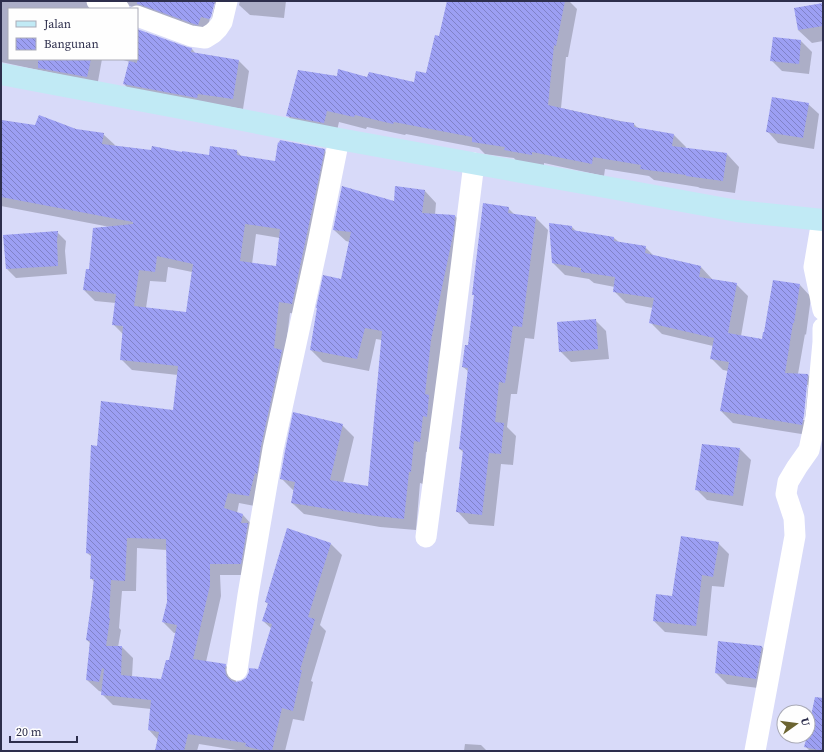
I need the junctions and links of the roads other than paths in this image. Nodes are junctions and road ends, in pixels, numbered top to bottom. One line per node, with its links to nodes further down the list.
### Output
1 (97, 1): 3 (street)
2 (228, 1): 4 (street)
3 (116, 8)
4 (138, 16)
5 (1, 74): 6 (main road)
6 (339, 139): 7 (main road); 12 (street)
7 (474, 163): 8 (main road); 11 (street)
8 (823, 220): 9 (street)
9 (823, 310)
10 (823, 328): 13 (street)
11 (426, 537)
12 (237, 670)
13 (755, 751)

